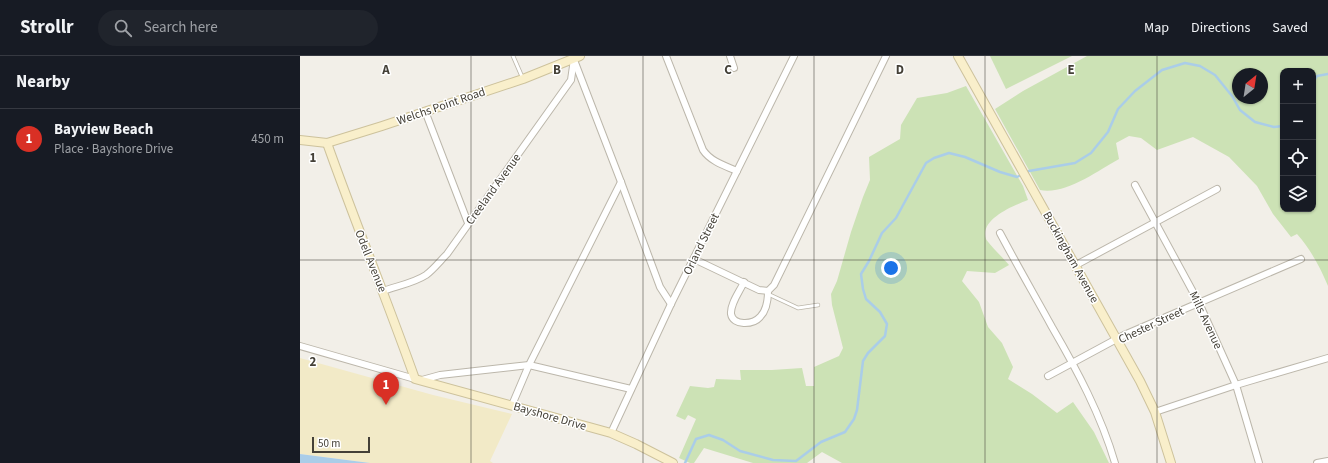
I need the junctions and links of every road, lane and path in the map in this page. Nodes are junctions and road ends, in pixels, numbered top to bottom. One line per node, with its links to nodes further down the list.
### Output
1 (513, 56): 9 (lane)
2 (666, 56): 13 (street)
3 (730, 56): 8 (street)
4 (794, 56): 13 (street, Orland Street)
5 (886, 56): 25 (street)
6 (958, 56): 22 (main road, Buckingham Avenue)
7 (577, 57): 9 (main road, Welchs Point Road); 14 (street); 18 (street, Creeland Avenue)
8 (734, 68)
9 (523, 78): 10 (main road, Welchs Point Road)
10 (426, 111): 12 (main road, Welchs Point Road); 18 (street)
11 (300, 140): 12 (main road, Welchs Point Road)
12 (327, 144): 24 (main road, Odell Avenue)
13 (737, 171): 20 (street, Orland Street)
14 (621, 182): 27 (street); 33 (street)
15 (1135, 185): 17 (street, Mills Avenue)
16 (1217, 189): 17 (street)
17 (1156, 222): 22 (street); 26 (street, Mills Avenue)
18 (468, 223): 24 (street, Creeland Avenue)
19 (1000, 234): 32 (street)
20 (694, 259): 23 (street); 27 (street, Orland Street)
21 (1300, 259): 26 (street, Chester Street)
22 (1076, 265): 29 (main road, Buckingham Avenue)
23 (744, 282): 25 (street); 25 (street)
24 (383, 291): 35 (main road, Odell Avenue)
25 (768, 293): 28 (lane)
26 (1199, 303): 29 (street, Chester Street); 36 (street, Mills Avenue)
27 (671, 304): 37 (street, Orland Street)
28 (818, 305)
29 (1118, 339): 32 (street, Chester Street); 39 (main road, Buckingham Avenue)
30 (300, 346): 35 (street, Bayshore Drive)
31 (1328, 358): 36 (street)
32 (1073, 363): 34 (street, Chester Street); 43 (street)
33 (529, 365): 35 (street, Bayshore Drive); 37 (street); 38 (street)
34 (1048, 376)
35 (418, 380): 38 (main road, Bayshore Drive)
36 (1236, 385): 39 (street); 45 (street, Mills Avenue)
37 (631, 390): 40 (street, Orland Street)
38 (512, 405): 40 (main road, Bayshore Drive)
39 (1155, 412): 44 (main road, Buckingham Avenue)
40 (611, 433): 42 (main road, Bayshore Drive)
41 (1328, 461): 46 (street)
42 (674, 463)
43 (1115, 463)
44 (1171, 463)
45 (1259, 463)
46 (1316, 463)

